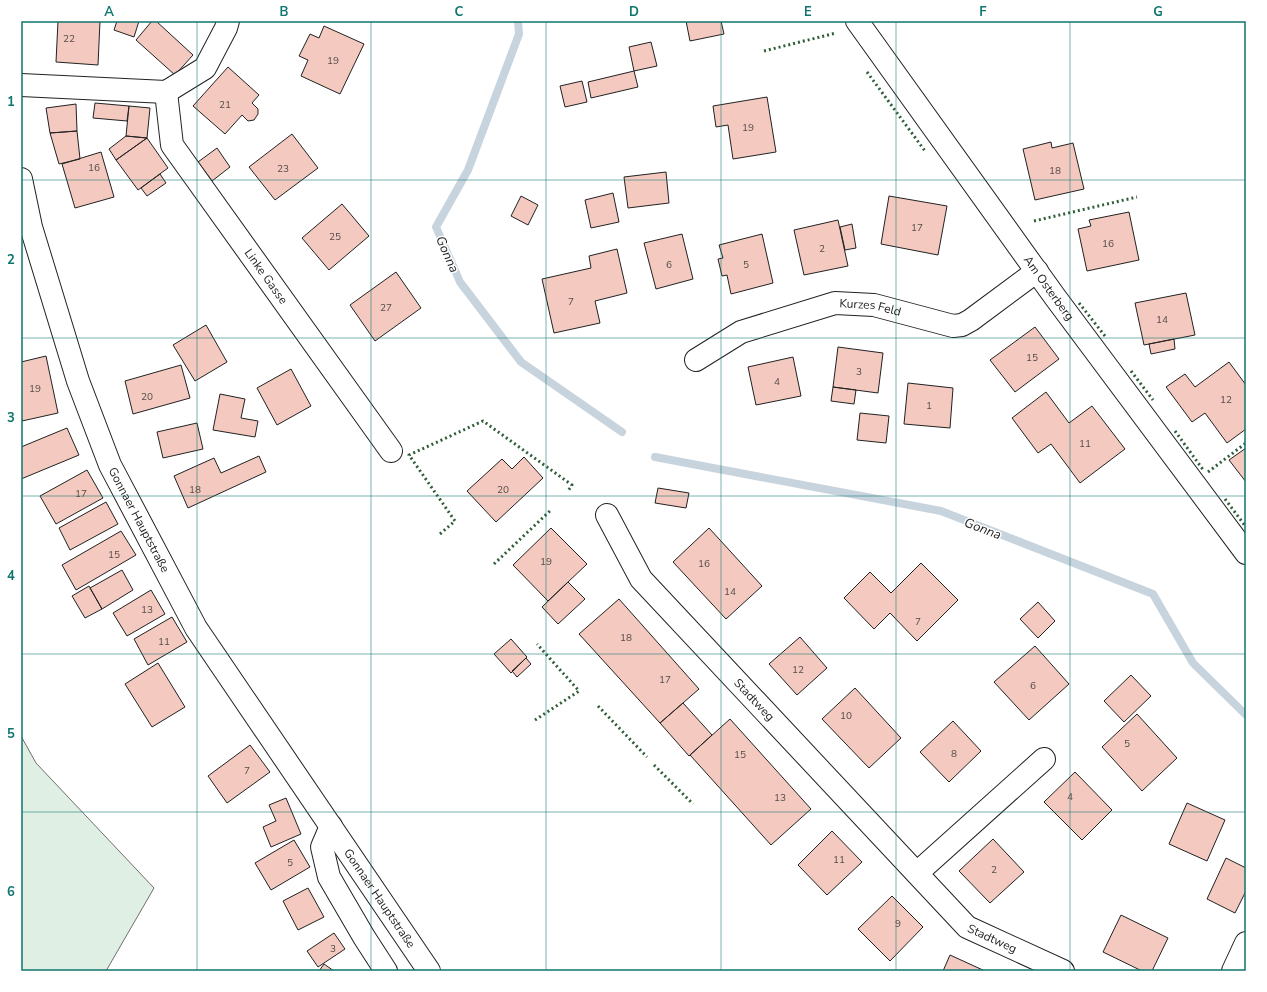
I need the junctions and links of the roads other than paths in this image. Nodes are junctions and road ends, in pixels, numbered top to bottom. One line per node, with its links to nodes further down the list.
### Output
1 (228, 21): 4 (street)
2 (857, 21): 6 (street, Am Osterberg)
3 (21, 85): 4 (street)
4 (166, 92): 8 (street, Linke Gasse)
5 (21, 179): 12 (street, Gonnaer Hauptstraße)
6 (1037, 271): 7 (street, Kurzes Feld); 10 (street, Am Osterberg)
7 (696, 360)
8 (391, 451)
9 (607, 515): 13 (street, Stadtweg)
10 (1246, 553)
11 (1044, 759): 13 (street)
12 (331, 826): 15 (street, Gonnaer Hauptstraße); 16 (street, Gonnaer Hauptstraße)
13 (917, 873): 17 (street, Stadtweg)
14 (1246, 943): 18 (street)
15 (386, 971)
16 (429, 971)
17 (1063, 971)
18 (1233, 971)

